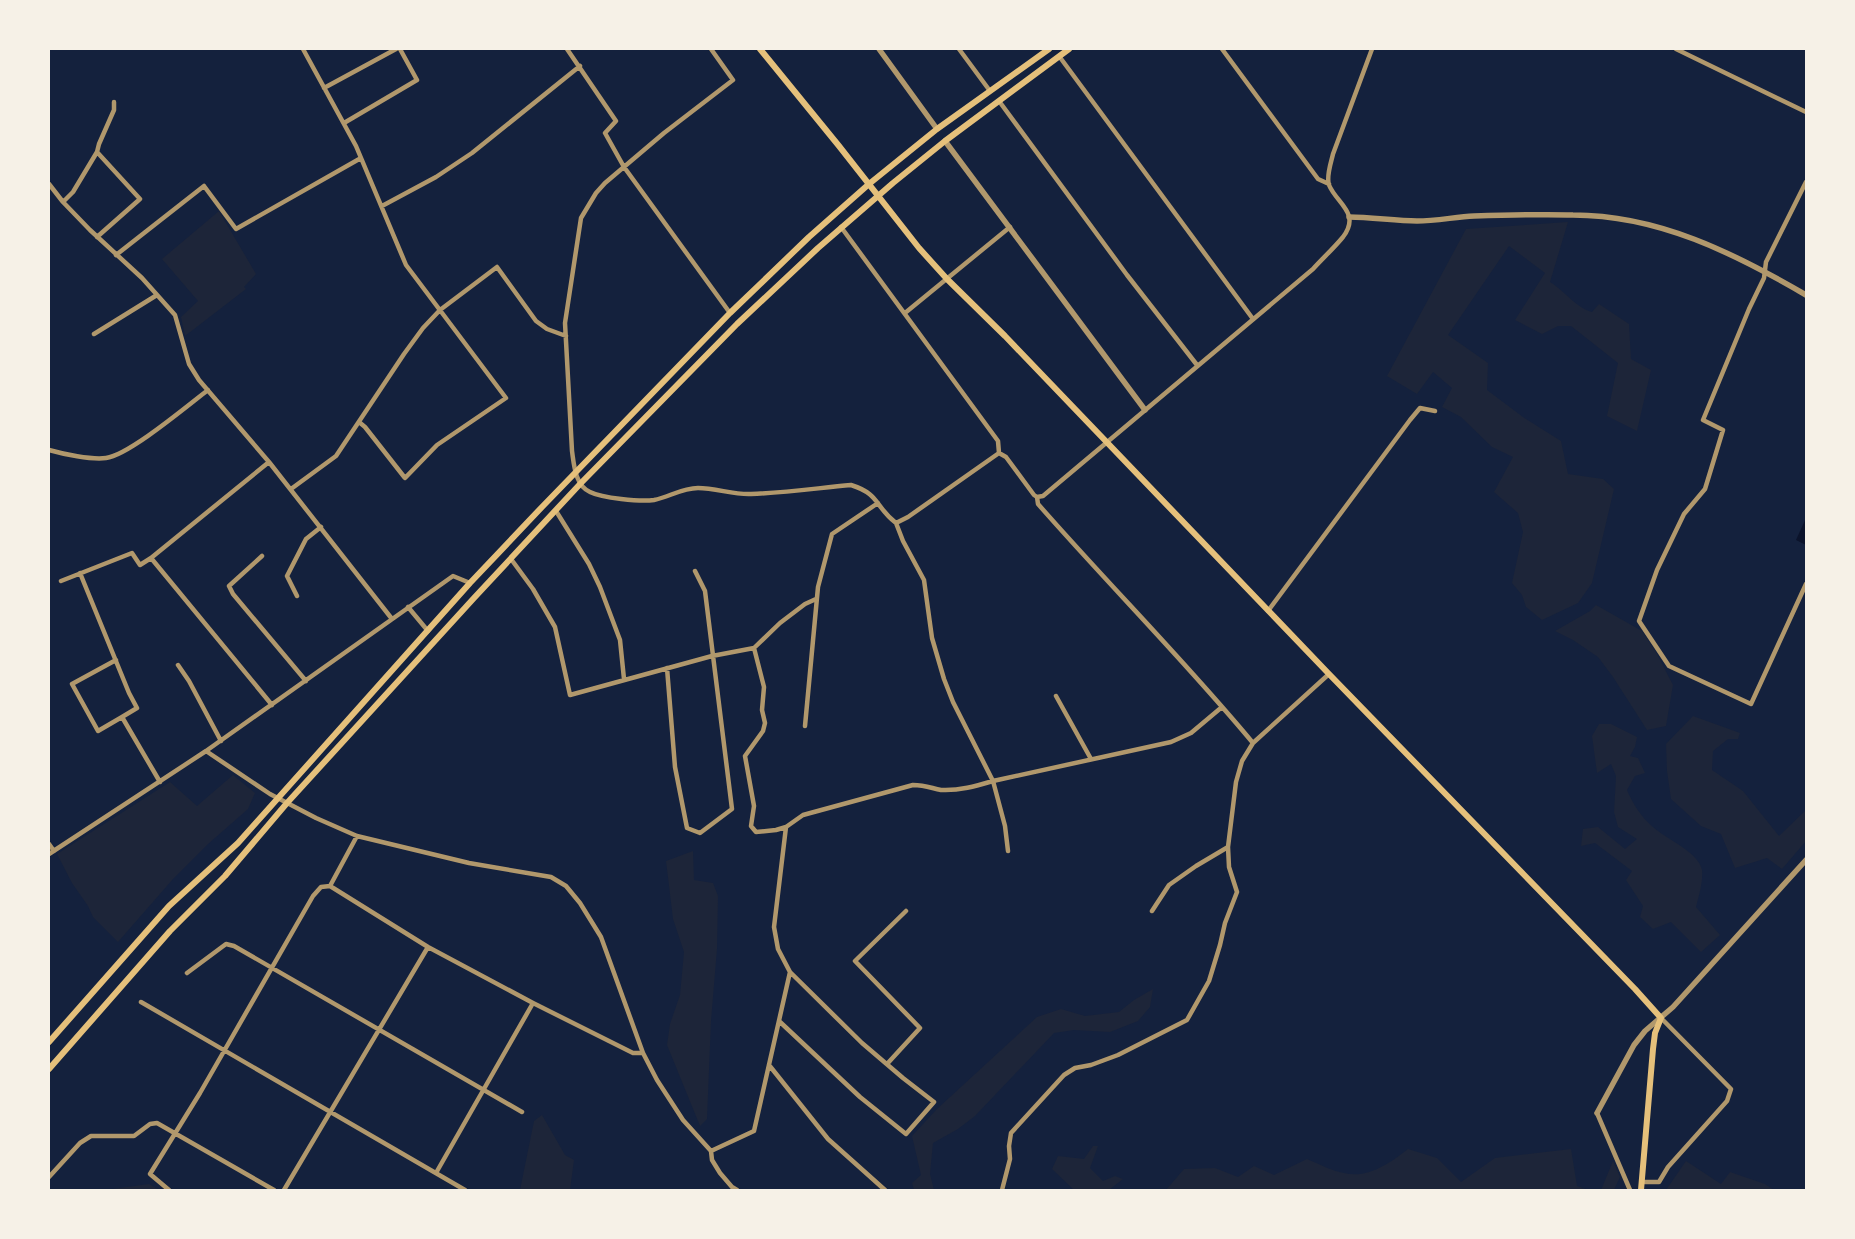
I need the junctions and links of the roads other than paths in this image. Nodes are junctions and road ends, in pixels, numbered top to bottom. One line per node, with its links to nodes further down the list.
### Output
1 (302, 49): 16 (street)
2 (396, 49): 16 (street)
3 (400, 49): 21 (street)
4 (567, 49): 15 (street)
5 (711, 49): 26 (street)
6 (760, 49): 29 (main road)
7 (879, 49): 22 (street)
8 (959, 49): 17 (street)
9 (1049, 49): 17 (main road)
10 (1069, 49): 14 (main road)
11 (1222, 49): 30 (street)
12 (1372, 49): 30 (street)
13 (1676, 49): 20 (street)
14 (1059, 56): 18 (main road); 46 (street)
15 (580, 66): 26 (street); 33 (street)
16 (324, 88): 21 (street)
17 (990, 91): 22 (main road)
18 (999, 101): 23 (main road); 49 (street)
19 (114, 102): 24 (street)
20 (1806, 112)
21 (344, 123): 25 (street)
22 (937, 129): 29 (main road)
23 (945, 141): 31 (main road); 36 (street)
24 (97, 152): 32 (street); 37 (street)
25 (361, 158): 33 (street); 38 (street)
26 (624, 167): 44 (street); 48 (street)
27 (1806, 182): 39 (street)
28 (49, 184): 32 (street)
29 (869, 184): 31 (main road); 44 (main road)
30 (1329, 184): 34 (street)
31 (878, 195): 35 (main road); 40 (main road)
32 (63, 202): 37 (street)
33 (382, 206): 43 (street)
34 (1349, 217): 39 (street); 46 (street)
35 (842, 227): 45 (street); 59 (main road)
36 (1010, 227): 40 (street); 51 (street)
37 (97, 237): 38 (street)
38 (116, 255): 41 (street)
39 (1764, 270): 42 (street); 73 (street)
40 (947, 279): 45 (street); 54 (main road)
41 (157, 295): 47 (street); 50 (street)
42 (1806, 295)
43 (440, 310): 48 (street); 53 (street); 53 (street)
44 (730, 313): 58 (main road)
45 (905, 313): 56 (street)
46 (1253, 319): 49 (street)
47 (94, 334)
48 (566, 336): 58 (street)
49 (1197, 365): 51 (street)
50 (208, 390): 55 (street); 57 (street)
51 (1145, 410): 54 (street)
52 (1435, 411): 77 (street)
53 (359, 422): 60 (street)
54 (1107, 442): 61 (street); 77 (main road)
55 (49, 450)
56 (999, 453): 61 (street); 64 (street)
57 (270, 462): 60 (street); 67 (street)
58 (576, 472): 59 (street); 72 (main road)
59 (581, 483): 62 (street); 63 (main road)
60 (291, 489): 65 (street)
61 (1037, 497): 90 (street)
62 (878, 503): 64 (street); 75 (street)
63 (556, 511): 68 (main road); 86 (street)
64 (896, 523): 97 (street)
65 (321, 527): 74 (street); 78 (street)
66 (262, 556): 87 (street)
67 (151, 558): 70 (street); 89 (street)
68 (511, 559): 86 (street); 100 (main road)
69 (695, 571): 81 (street)
70 (80, 573): 71 (street); 82 (street)
71 (61, 581)
72 (470, 584): 76 (street); 79 (main road)
73 (1806, 584)
74 (298, 596)
75 (816, 599): 80 (street); 92 (street)
76 (408, 607): 78 (street); 79 (street)
77 (1268, 611): 85 (main road)
78 (392, 619): 87 (street)
79 (428, 631): 99 (main road)
80 (754, 648): 81 (street); 101 (street)
81 (712, 656): 84 (street); 84 (street)
82 (116, 660): 91 (street); 91 (street)
83 (178, 665): 93 (street)
84 (667, 668): 86 (street)
85 (1329, 674): 94 (street); 118 (main road)
86 (624, 679)
87 (306, 681): 89 (street)
88 (1056, 696): 96 (street)
89 (272, 705): 93 (street)
90 (1222, 707): 94 (street); 96 (street)
91 (122, 718): 98 (street)
92 (805, 726)
93 (221, 740): 95 (street)
94 (1252, 744): 104 (street)
95 (206, 751): 98 (street); 99 (street)
96 (1092, 759): 97 (street)
97 (993, 780): 101 (street); 106 (street)
98 (160, 782): 105 (street)
99 (278, 798): 100 (street); 121 (main road)
100 (287, 803): 102 (street); 126 (main road)
101 (786, 827): 114 (street)
102 (357, 836): 109 (street); 123 (street)
103 (49, 844): 105 (street)
104 (1228, 847): 111 (street); 142 (street)
105 (54, 851): 107 (street)
106 (1008, 851)
107 (49, 854)
108 (1806, 860): 118 (street)
109 (330, 886): 112 (street); 113 (street)
110 (906, 911): 124 (street)
111 (1152, 911)
112 (428, 947): 117 (street); 120 (street)
113 (272, 968): 115 (street); 120 (street); 122 (street)
114 (790, 972): 119 (street); 124 (street)
115 (187, 973)
116 (141, 1002): 122 (street)
117 (533, 1002): 123 (street); 127 (street)
118 (1661, 1018): 130 (street); 135 (main road); 135 (street)
119 (779, 1021): 124 (street); 125 (street)
120 (379, 1030): 127 (street); 128 (street)
121 (49, 1042)
122 (224, 1051): 128 (street); 131 (street)
123 (642, 1053): 132 (street)
124 (887, 1064)
125 (769, 1065): 132 (street); 141 (street)
126 (49, 1069)
127 (483, 1090): 129 (street); 133 (street)
128 (330, 1112): 133 (street); 138 (street)
129 (522, 1112)
130 (1597, 1113): 143 (street)
131 (175, 1134): 134 (street); 136 (street); 137 (street)
132 (711, 1151): 140 (street)
133 (436, 1172): 139 (street)
134 (49, 1177)
135 (1642, 1182): 144 (main road)
136 (169, 1190)
137 (274, 1190)
138 (284, 1190)
139 (465, 1190)
140 (737, 1190)
141 (886, 1190)
142 (1002, 1190)
143 (1630, 1190)
144 (1641, 1190)

